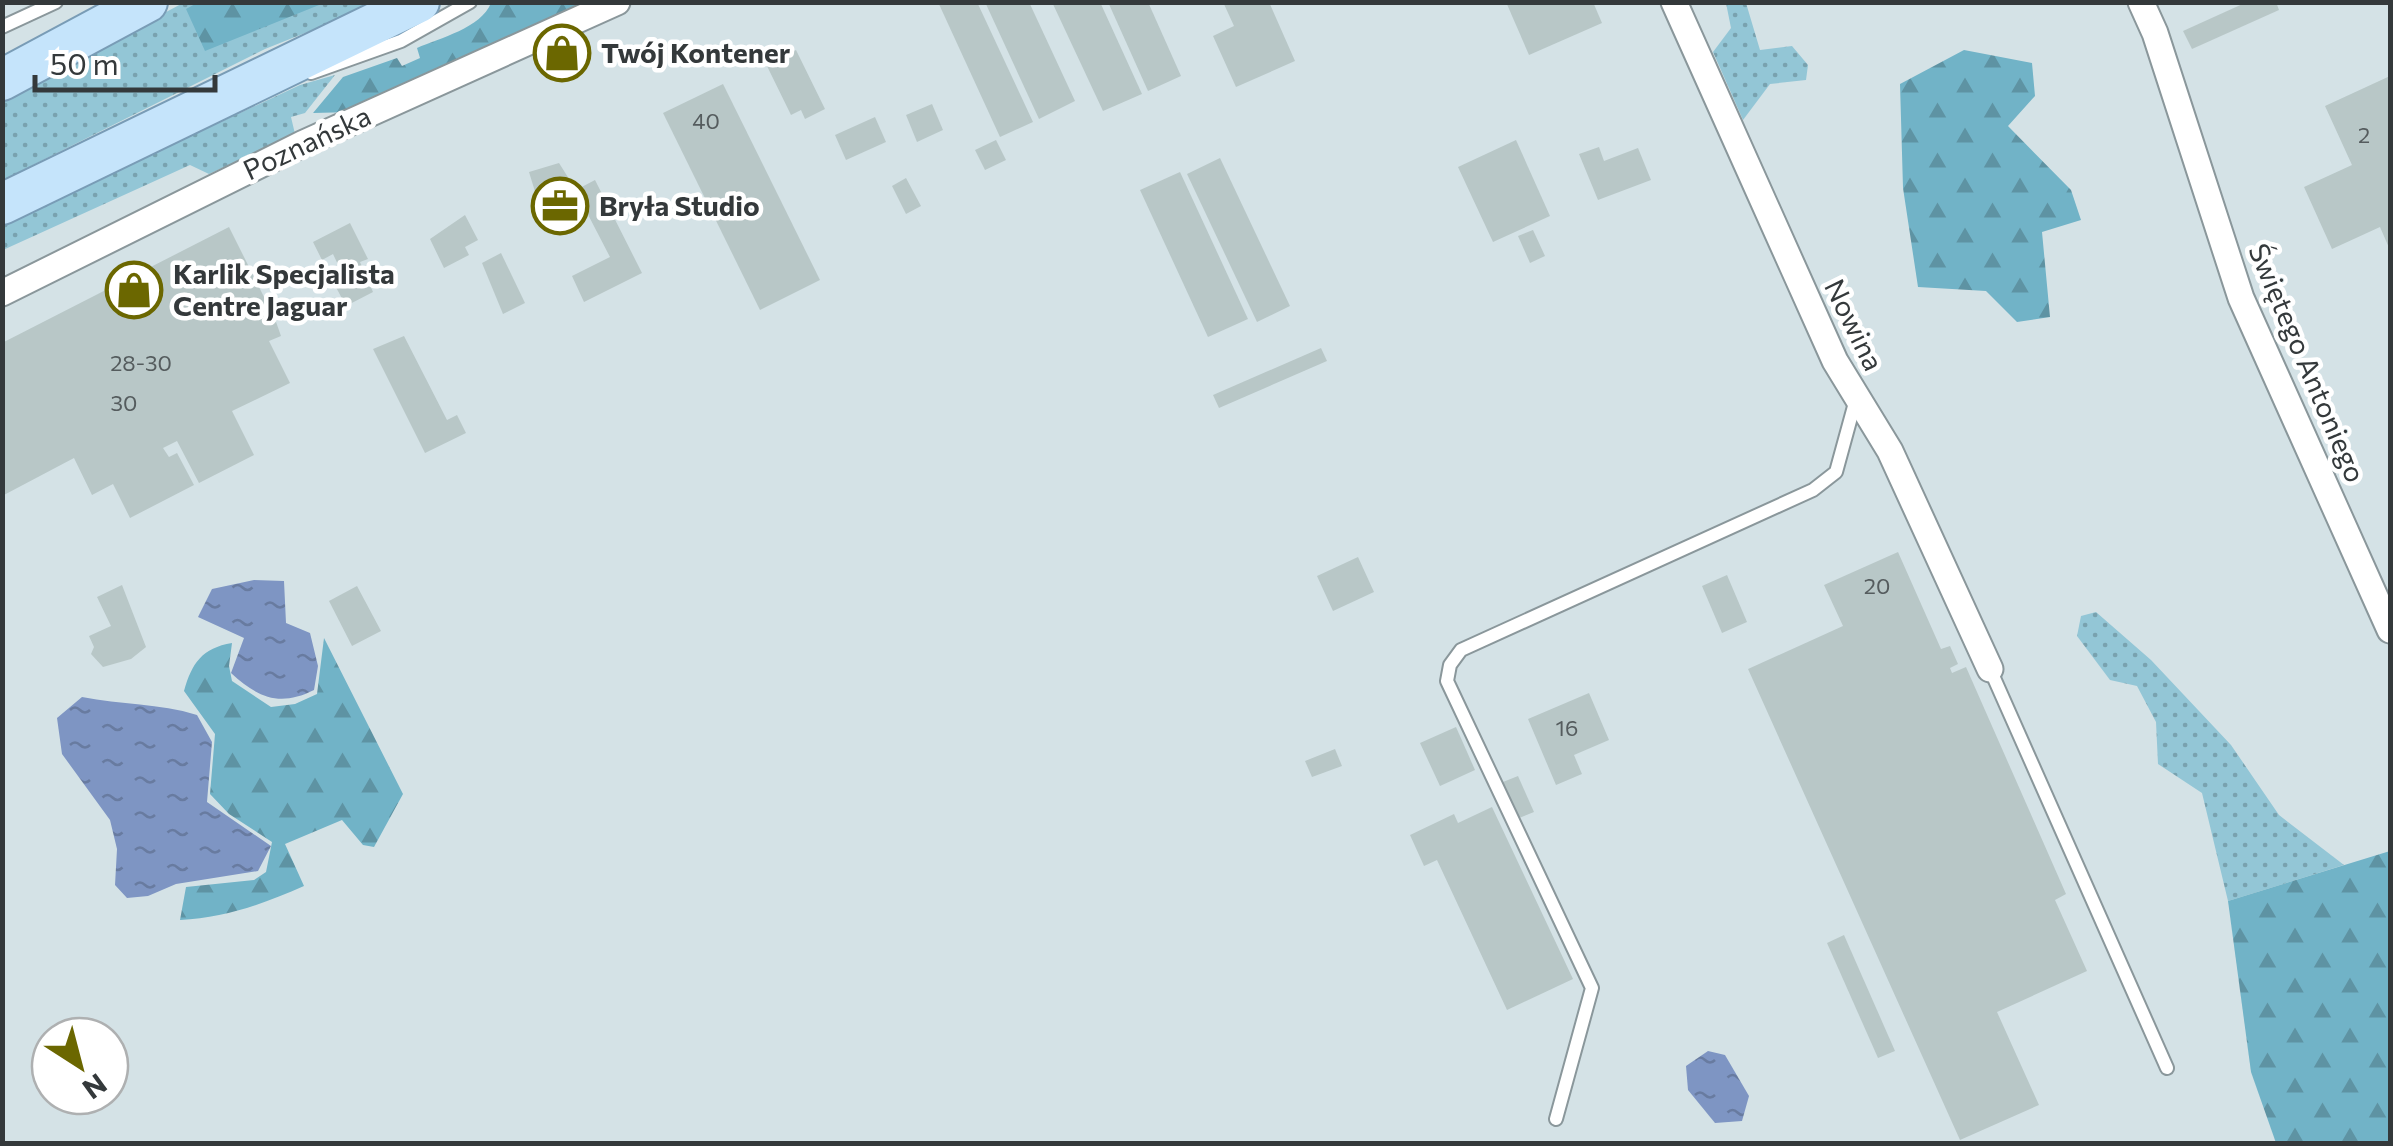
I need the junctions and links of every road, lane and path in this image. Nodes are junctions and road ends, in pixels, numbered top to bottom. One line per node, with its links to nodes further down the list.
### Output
1 (56, 2): 8 (lane)
2 (147, 2): 9 (main road)
3 (419, 2): 10 (main road)
4 (470, 2): 10 (lane)
5 (617, 2): 12 (street, Poznańska)
6 (1674, 2): 13 (street, Nowina)
7 (2141, 2): 14 (street, Świętego Antoniego)
8 (2, 28)
9 (2, 80)
10 (232, 94): 11 (main road)
11 (2, 204)
12 (2, 292)
13 (1856, 397): 15 (street, Nowina); 17 (lane)
14 (2390, 630)
15 (1990, 669): 16 (lane)
16 (2167, 1068)
17 (1556, 1118)

